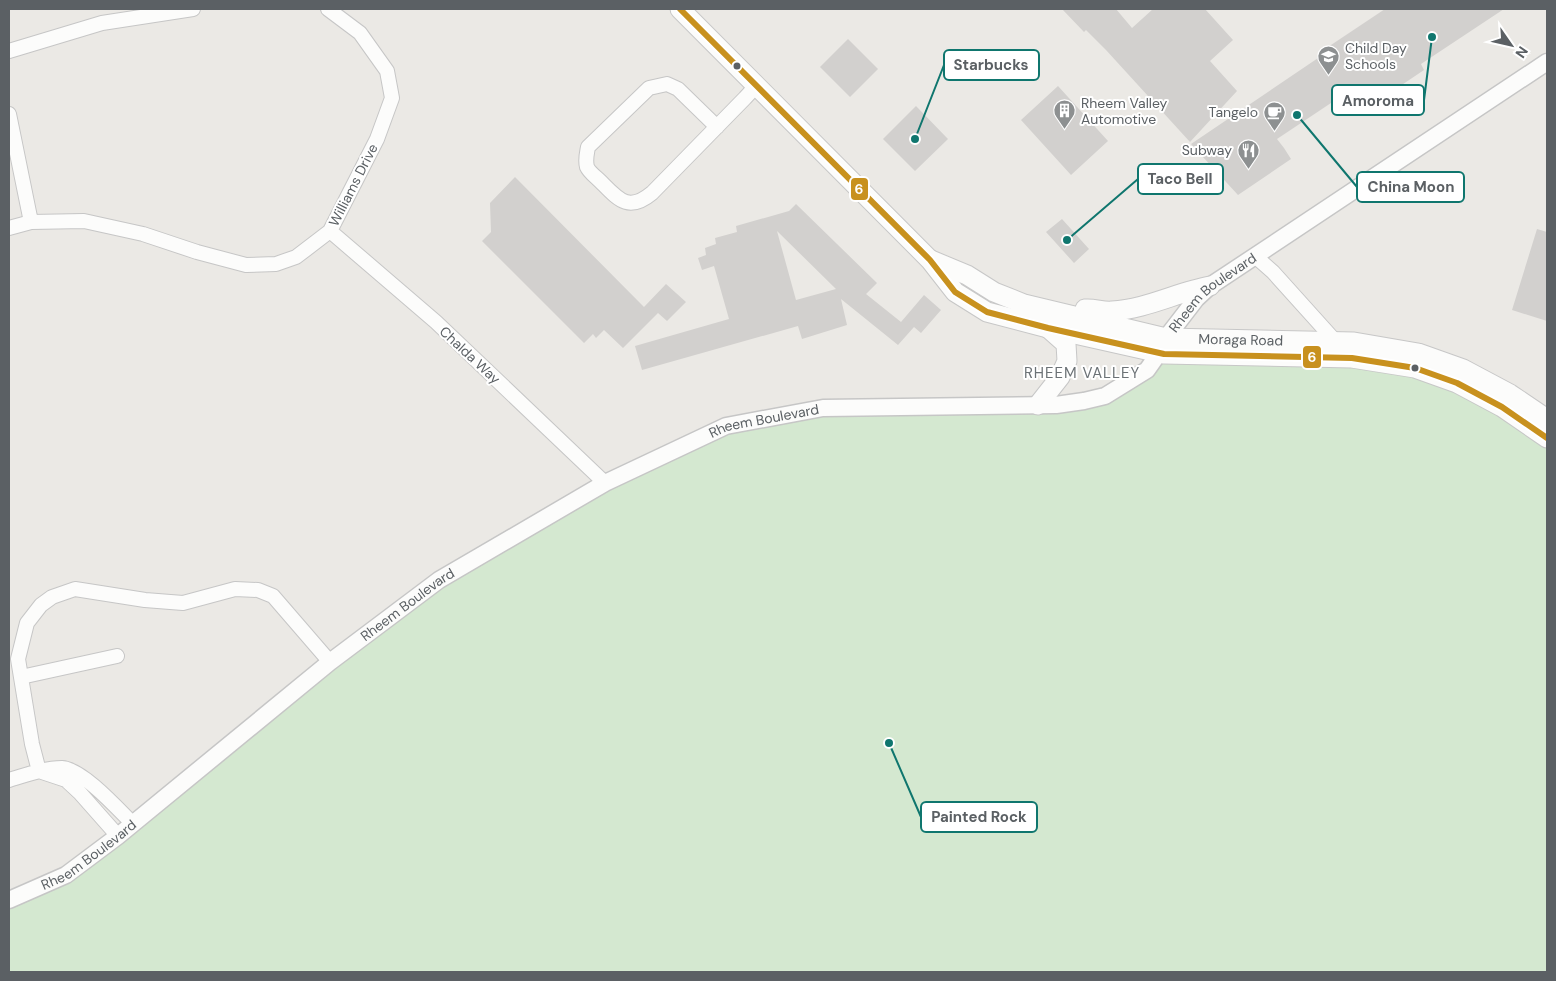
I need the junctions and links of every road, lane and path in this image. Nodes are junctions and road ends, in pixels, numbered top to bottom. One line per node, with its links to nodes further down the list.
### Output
1 (193, 9): 4 (street)
2 (328, 9): 11 (street, Williams Drive)
3 (680, 9): 6 (main road, Moraga Road)
4 (9, 52)
5 (1547, 62): 12 (street, Rheem Boulevard)
6 (757, 85): 8 (street); 13 (main road, Moraga Road)
7 (9, 114): 9 (street)
8 (717, 127): 8 (street)
9 (31, 222): 10 (street, Williams Drive); 11 (street, Williams Drive)
10 (9, 228)
11 (330, 231): 22 (street, Chalda Way)
12 (1256, 257): 14 (street, Rheem Boulevard); 17 (street)
13 (930, 260): 15 (main road, Moraga Road); 16 (main road, Moraga Road)
14 (1210, 286): 15 (main road); 18 (street, Rheem Boulevard)
15 (1058, 312): 18 (main road, Moraga Road)
16 (1048, 328): 18 (main road, Moraga Road); 19 (main road)
17 (1336, 342): 18 (main road, Moraga Road); 20 (main road, Moraga Road)
18 (1162, 345): 19 (street, Rheem Boulevard); 21 (main road, Moraga Road)
19 (1038, 405): 22 (street, Rheem Boulevard)
20 (1547, 419)
21 (1547, 438)
22 (606, 483): 24 (street, Rheem Boulevard)
23 (117, 656): 25 (street)
24 (330, 662): 25 (street); 28 (street, Rheem Boulevard)
25 (21, 677): 26 (street)
26 (39, 771): 27 (street); 28 (street); 29 (street)
27 (9, 780)
28 (132, 823): 29 (street, Rheem Boulevard)
29 (118, 836): 30 (street, Rheem Boulevard)
30 (9, 900)

